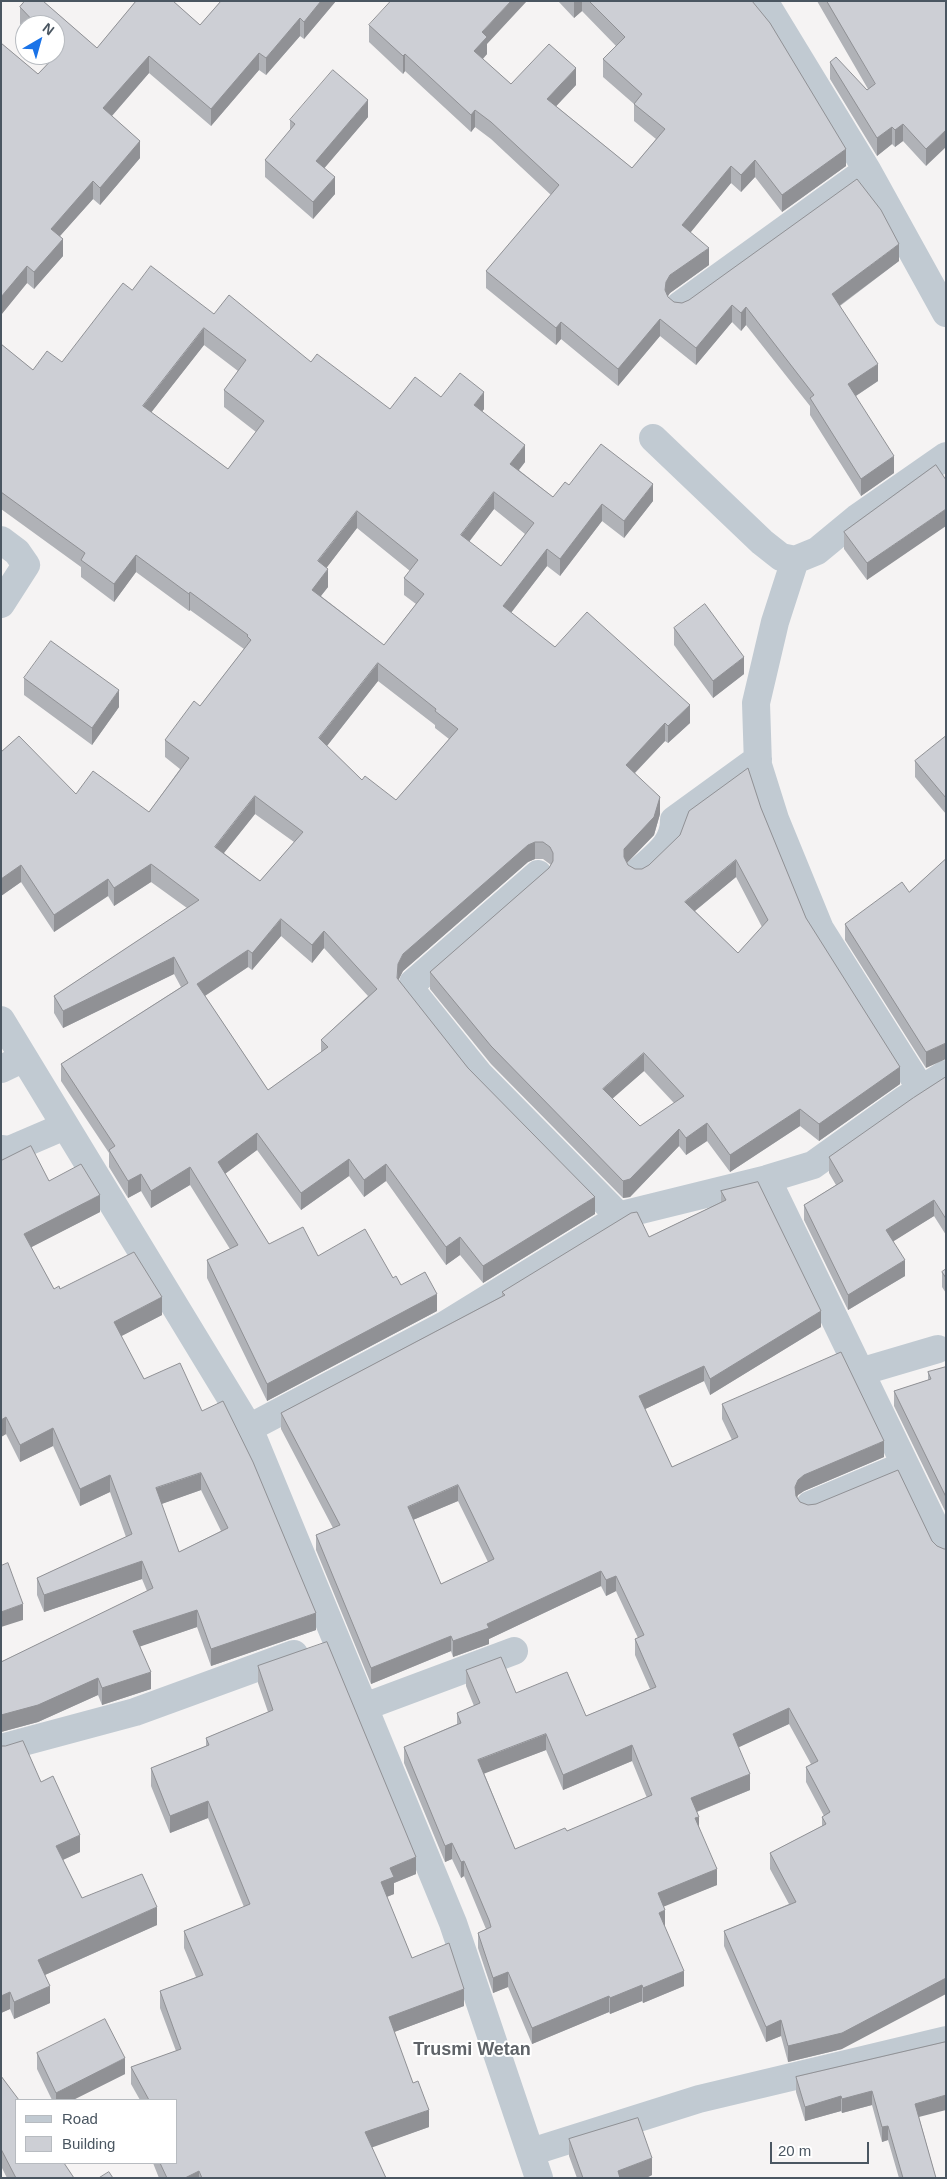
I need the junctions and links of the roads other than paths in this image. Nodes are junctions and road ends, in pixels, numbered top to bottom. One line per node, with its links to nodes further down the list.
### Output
1 (764, 1): 2 (street)
2 (867, 170): 3 (street); 4 (street)
3 (680, 305)
4 (946, 313)
5 (653, 438): 8 (street)
6 (946, 456): 8 (street)
7 (1, 540): 9 (street)
8 (795, 560): 10 (street)
9 (1, 604)
10 (758, 759): 11 (street); 16 (street)
11 (639, 871)
12 (538, 874): 20 (street)
13 (1, 1020): 14 (street)
14 (13, 1063): 17 (street)
15 (946, 1074): 16 (street)
16 (921, 1089): 19 (street)
17 (65, 1126): 18 (street); 23 (street)
18 (1, 1150)
19 (767, 1179): 20 (street); 22 (street)
20 (620, 1217): 23 (street)
21 (938, 1349): 22 (street)
22 (860, 1372): 24 (street)
23 (249, 1428): 27 (street)
24 (905, 1465): 25 (street); 26 (street)
25 (810, 1505)
26 (946, 1549)
27 (336, 1640): 29 (street); 30 (street)
28 (514, 1650): 29 (street)
29 (364, 1707): 32 (street)
30 (1, 1748)
31 (946, 2040): 32 (street)
32 (531, 2152): 33 (street)
33 (539, 2178)

